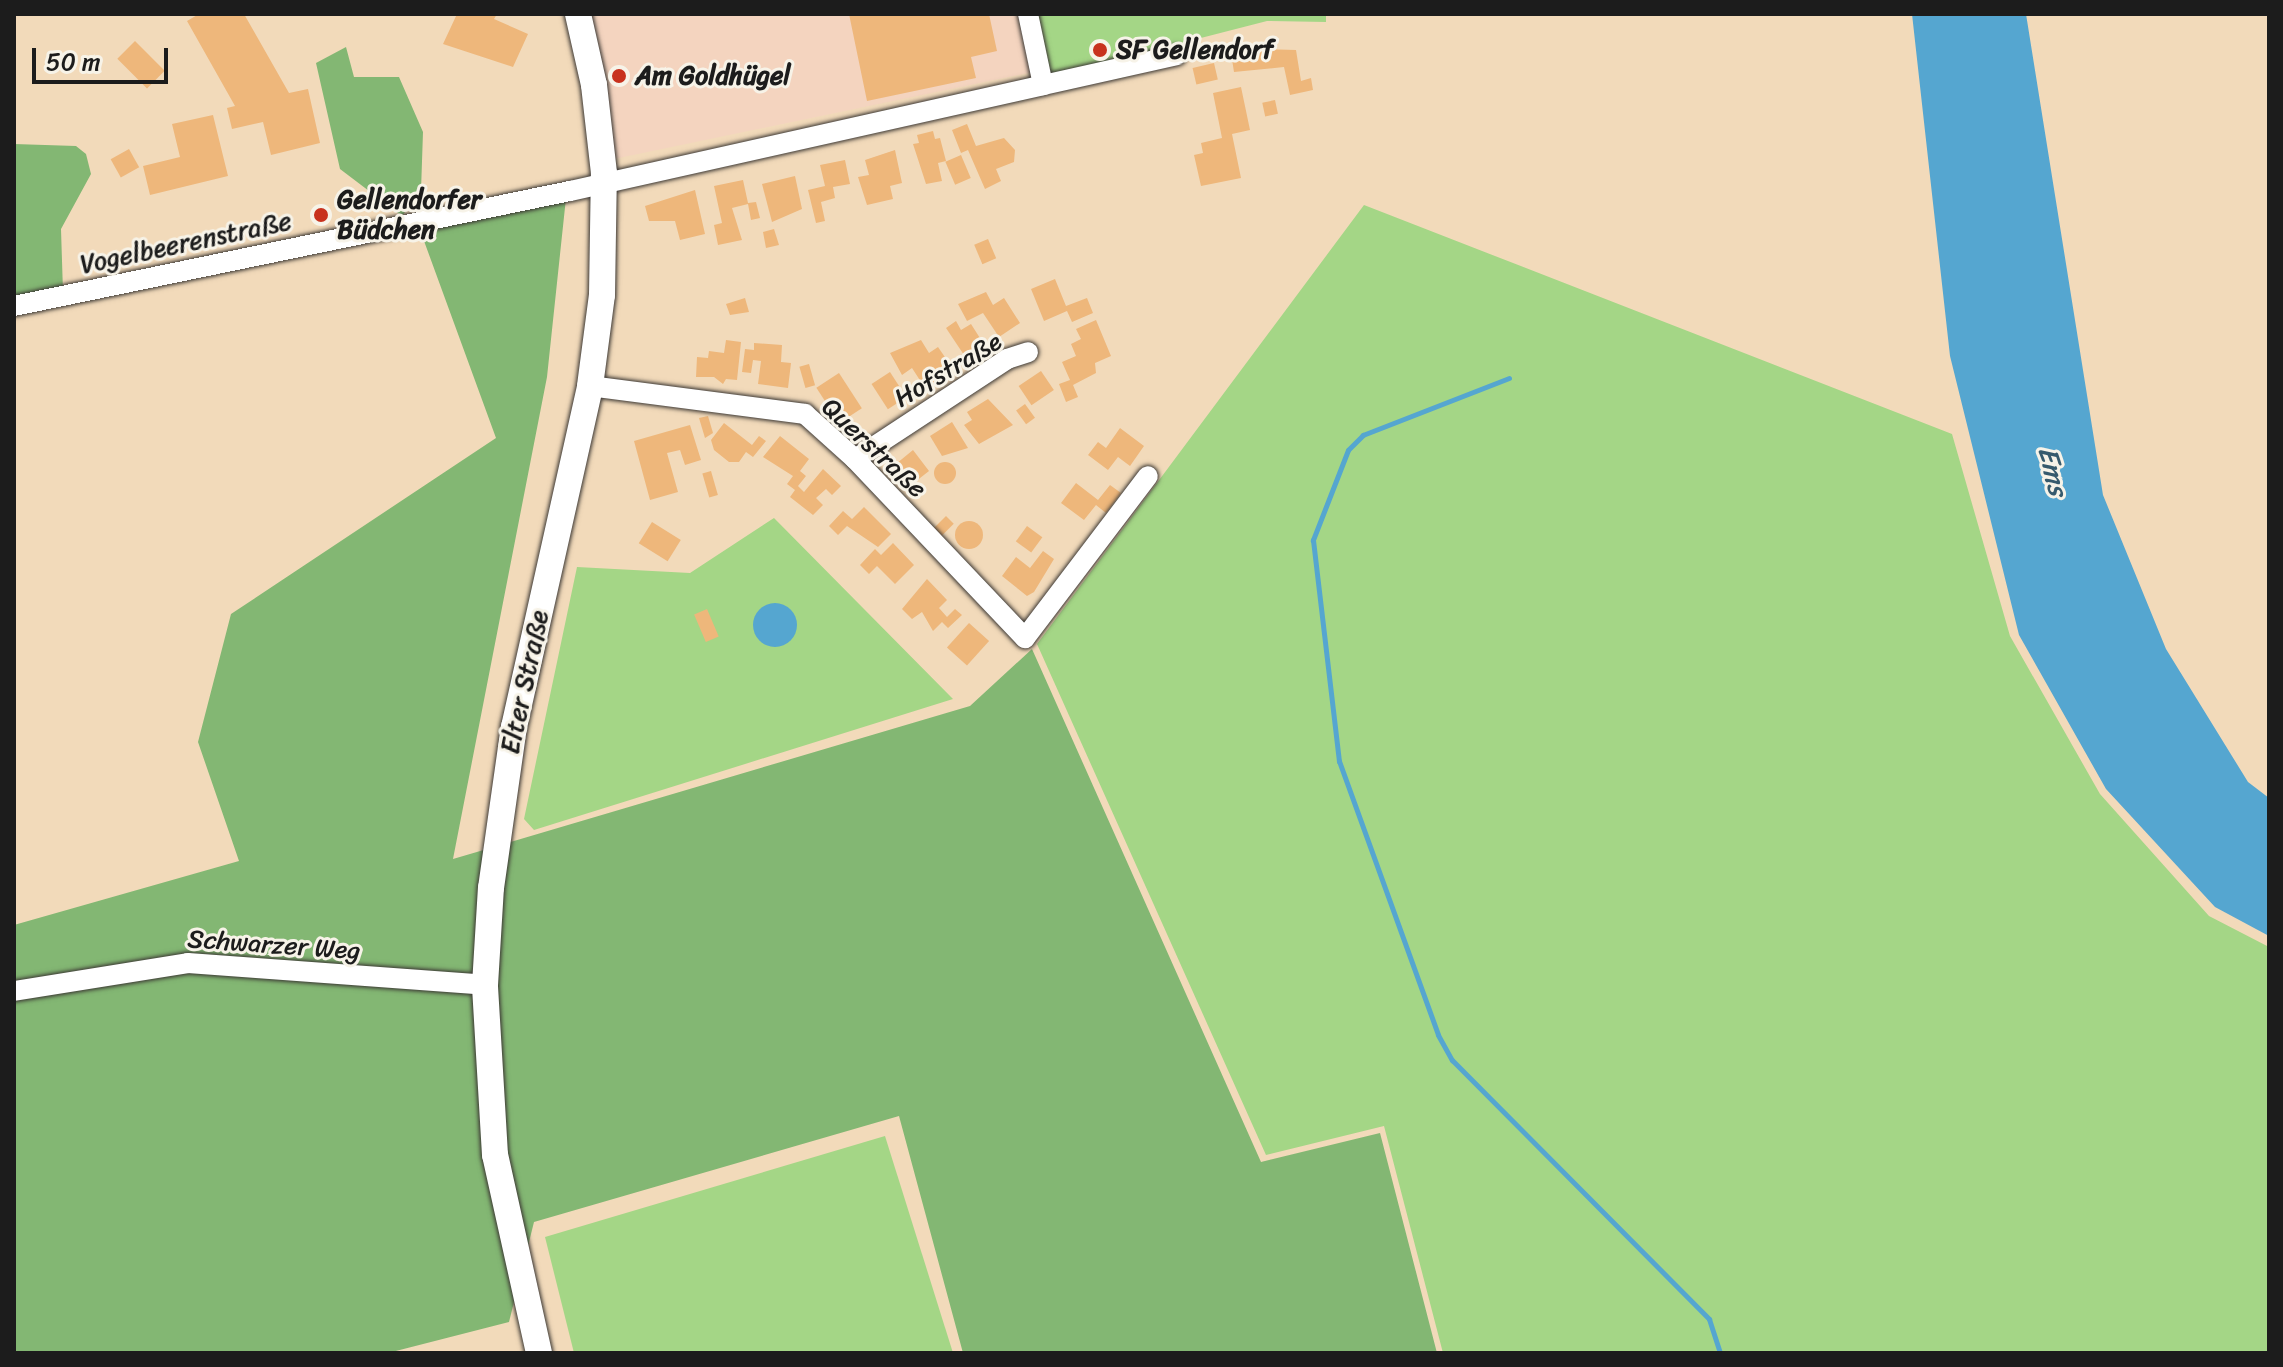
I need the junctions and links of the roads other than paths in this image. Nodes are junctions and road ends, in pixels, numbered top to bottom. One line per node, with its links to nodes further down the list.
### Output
1 (578, 14): 5 (main road, Elter Straße)
2 (1028, 14): 4 (street)
3 (1177, 55): 4 (street)
4 (1043, 85): 5 (street)
5 (604, 182): 6 (street, Vogelbeerenstraße); 8 (main road, Elter Straße)
6 (14, 306)
7 (1028, 352): 9 (street, Hofstraße)
8 (590, 386): 9 (street, Querstraße); 11 (main road, Elter Straße)
9 (855, 459): 10 (street, Querstraße)
10 (1148, 476)
11 (485, 985): 12 (street, Schwarzer Weg); 13 (main road, Elter Straße)
12 (14, 991)
13 (539, 1353)

